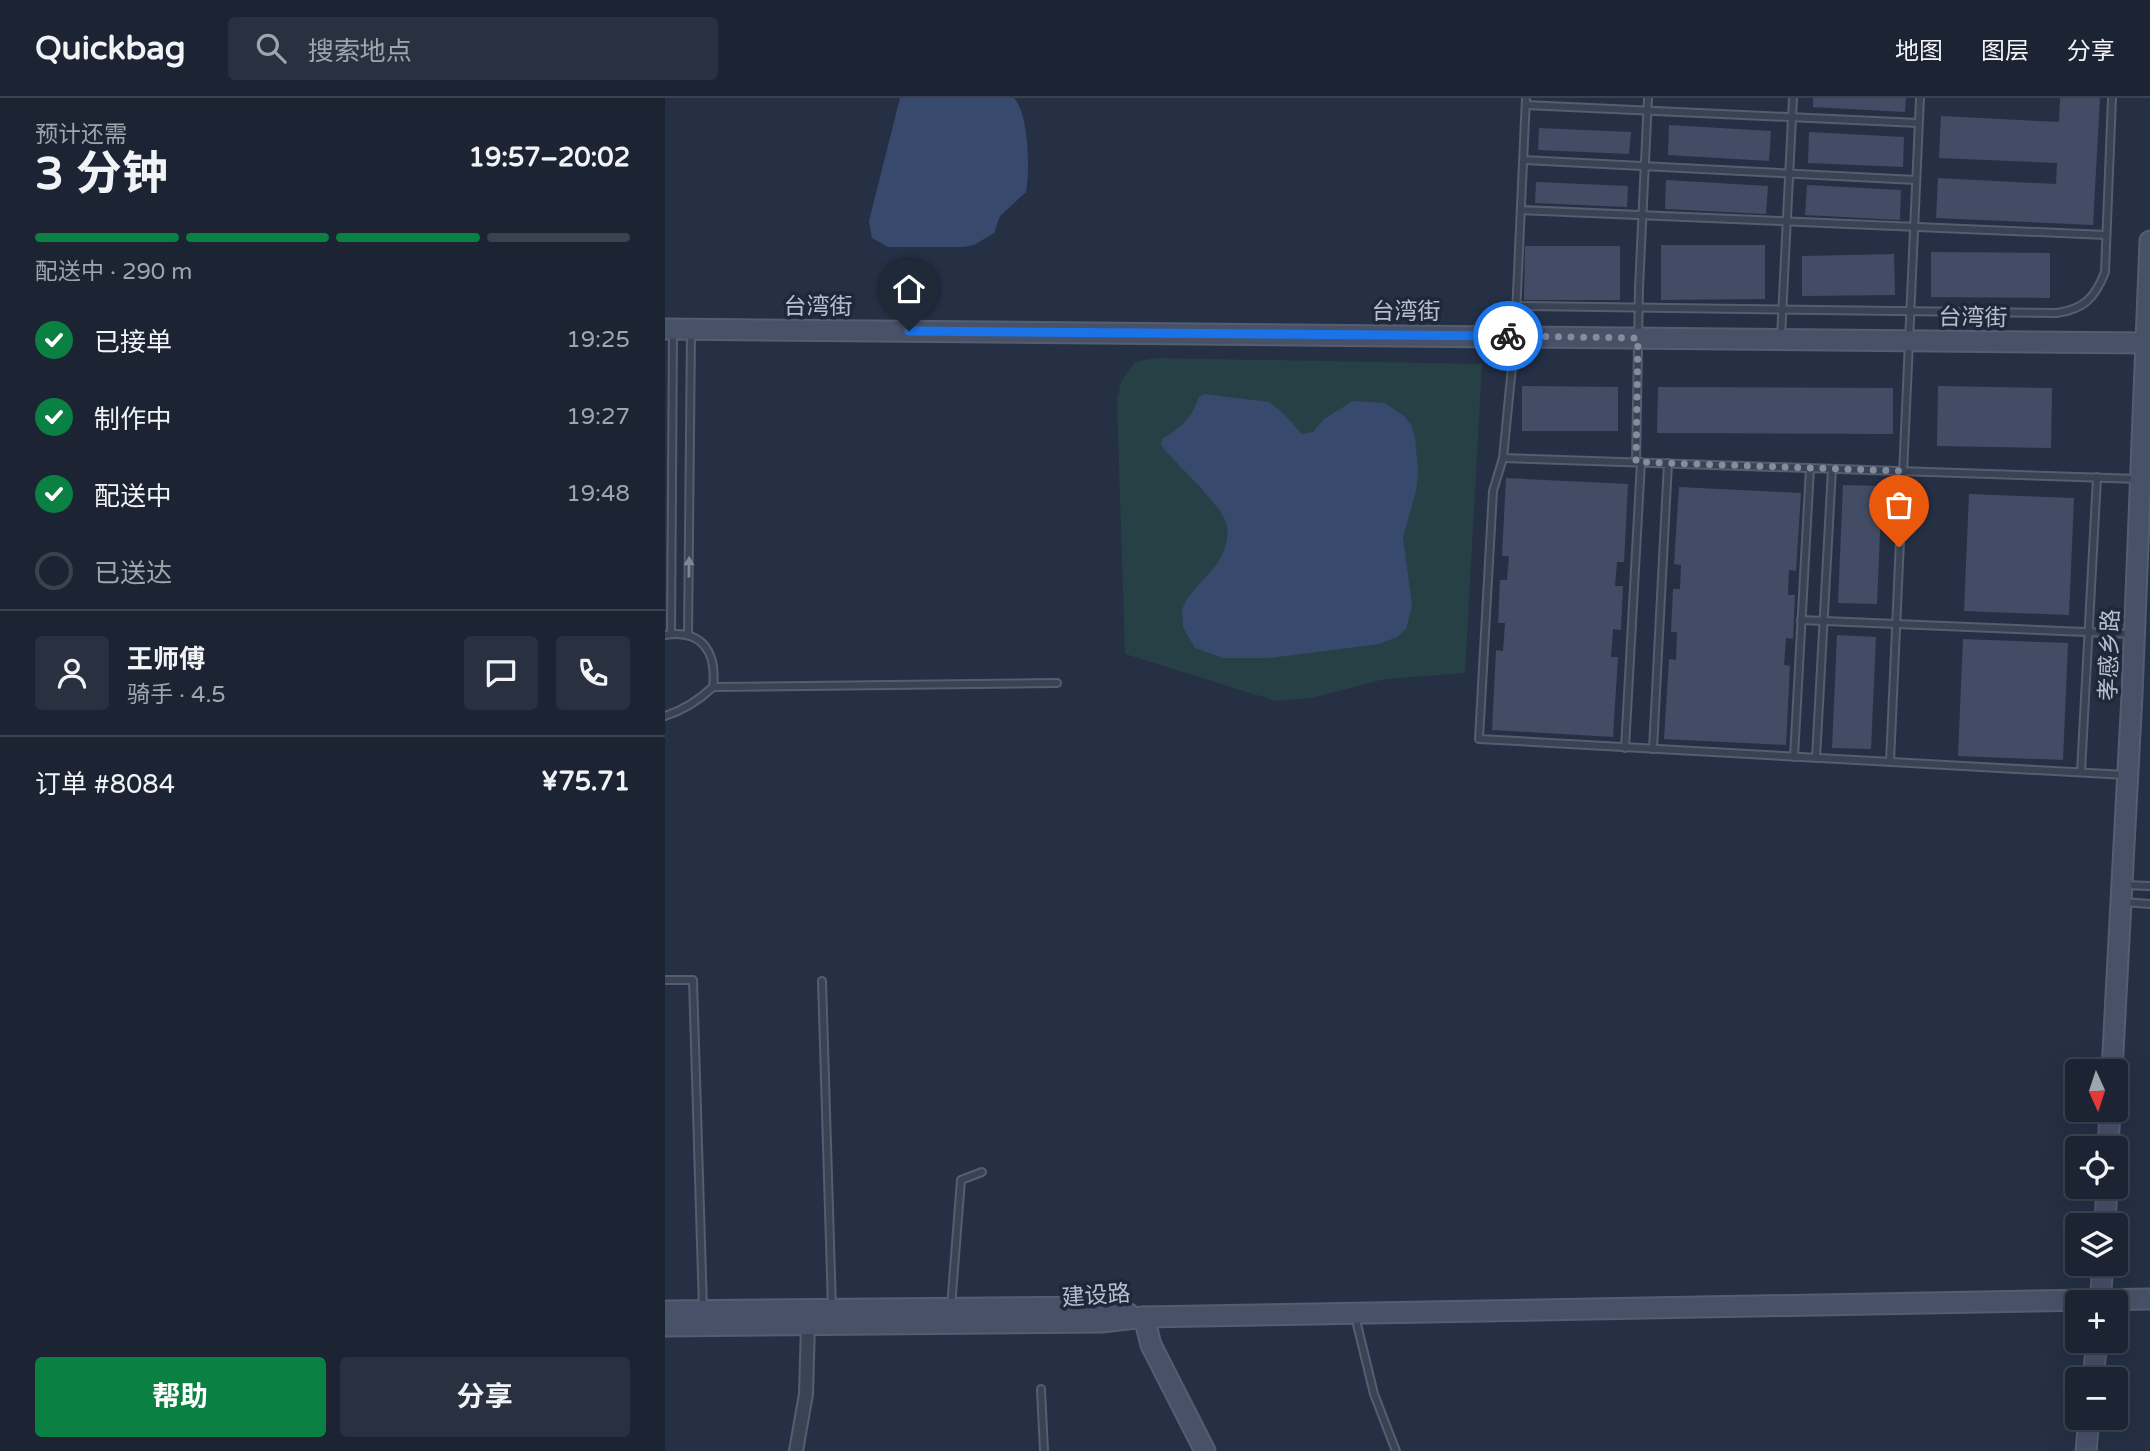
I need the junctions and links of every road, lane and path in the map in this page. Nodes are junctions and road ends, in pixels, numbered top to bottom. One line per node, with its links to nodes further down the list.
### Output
1 (1648, 98): 6 (lane)
2 (1793, 98): 7 (lane)
3 (1920, 98): 8 (lane)
4 (2112, 98): 17 (lane)
5 (1526, 101): 6 (lane); 9 (lane)
6 (1648, 110): 7 (lane); 10 (lane)
7 (1792, 117): 8 (lane); 11 (lane)
8 (1918, 123): 12 (lane)
9 (1524, 160): 10 (lane); 13 (lane)
10 (1645, 166): 11 (lane); 14 (lane)
11 (1789, 173): 12 (lane); 15 (lane)
12 (1916, 180): 16 (lane)
13 (1521, 210): 14 (lane); 19 (lane)
14 (1643, 215): 15 (lane); 20 (lane)
15 (1787, 222): 16 (lane); 21 (lane)
16 (1913, 227): 17 (lane); 22 (lane)
17 (2106, 236): 22 (lane)
18 (2150, 241): 28 (main road, 孝感乡路)
19 (1516, 306): 20 (lane); 24 (lane)
20 (1639, 307): 21 (lane); 25 (lane)
21 (1782, 310): 22 (lane); 26 (lane)
22 (1909, 311): 27 (lane)
23 (676, 330): 24 (main road, 台湾街); 41 (lane); 42 (lane, one-way to 23)
24 (1515, 336): 25 (main road, 台湾街); 29 (lane)
25 (1638, 338): 26 (main road, 台湾街); 30 (lane)
26 (1781, 339): 27 (main road, 台湾街)
27 (1907, 340): 28 (main road, 台湾街); 34 (lane)
28 (2146, 343): 36 (main road, 孝感乡路)
29 (1503, 458): 30 (lane); 47 (lane)
30 (1639, 462): 31 (lane); 47 (lane)
31 (1668, 463): 32 (lane); 48 (lane)
32 (1810, 468): 33 (lane); 37 (lane)
33 (1832, 468): 34 (lane); 38 (lane)
34 (1902, 471): 35 (lane); 39 (lane)
35 (2097, 477): 36 (lane); 40 (lane)
36 (2141, 479): 43 (main road, 孝感乡路)
37 (1801, 620): 38 (lane); 49 (lane)
38 (1824, 621): 39 (lane); 50 (lane)
39 (1896, 624): 40 (lane); 51 (lane)
40 (2088, 632): 43 (lane); 52 (lane)
41 (668, 635): 42 (lane)
42 (688, 635): 45 (lane)
43 (2137, 638): 53 (main road, 孝感乡路)
44 (1056, 683): 45 (lane)
45 (713, 687): 46 (lane)
46 (665, 716)
47 (1625, 748): 48 (lane)
48 (1653, 749): 49 (lane)
49 (1794, 757): 50 (lane)
50 (1816, 758): 51 (lane)
51 (1890, 762): 52 (lane)
52 (2081, 772): 53 (lane)
53 (2128, 775): 55 (main road, 孝感乡路)
54 (2150, 886): 55 (lane)
55 (2121, 894): 56 (lane); 59 (main road, 孝感乡路)
56 (2150, 904)
57 (665, 980): 67 (lane)
58 (822, 981): 65 (lane)
59 (2113, 1059)
60 (982, 1172): 64 (lane)
61 (2150, 1299): 62 (main road)
62 (2128, 1300)
63 (2065, 1302): 68 (main road)
64 (951, 1309): 65 (main road, 建设路); 69 (main road, 建设路)
65 (832, 1310): 67 (main road, 建设路)
66 (665, 1311): 67 (main road, 建设路)
67 (703, 1311)
68 (1354, 1314): 69 (main road); 77 (lane)
69 (1144, 1317): 70 (main road, 建设路); 76 (main road)
70 (808, 1324): 71 (main road, 建设路); 74 (street)
71 (665, 1326)
72 (1041, 1389): 75 (lane)
73 (2088, 1430): 78 (main road)
74 (796, 1451)
75 (1044, 1451)
76 (1205, 1451)
77 (1396, 1451)
78 (2086, 1451)

